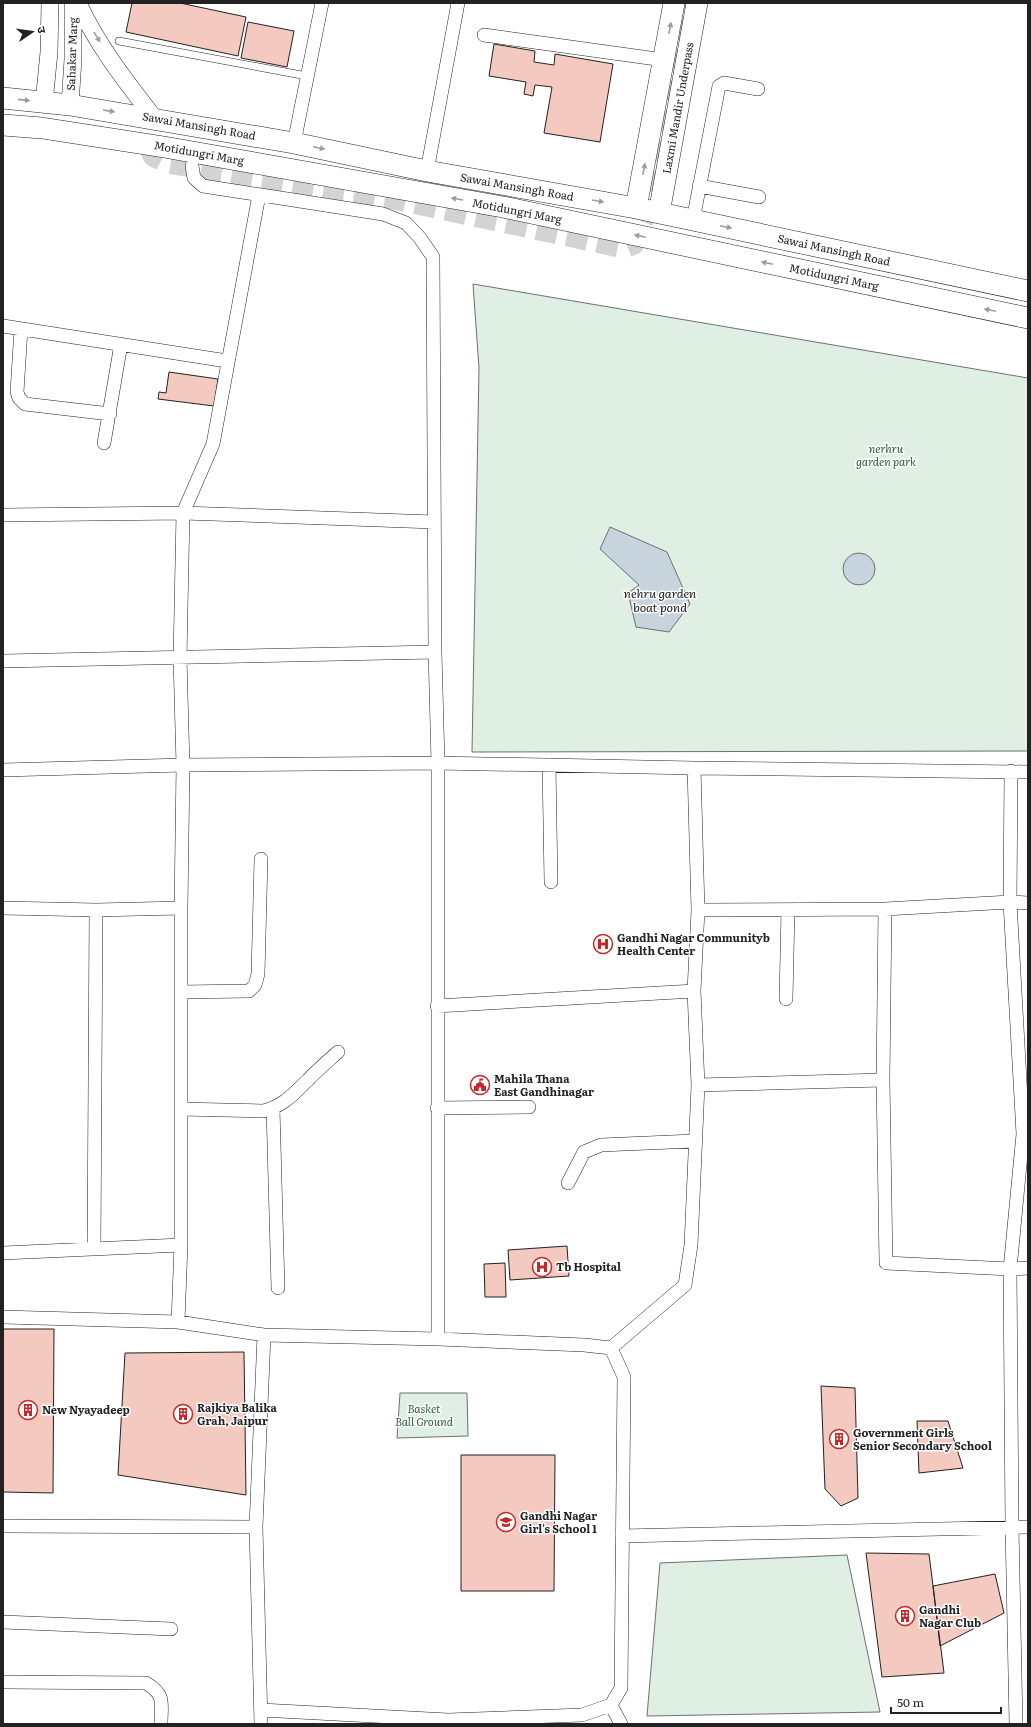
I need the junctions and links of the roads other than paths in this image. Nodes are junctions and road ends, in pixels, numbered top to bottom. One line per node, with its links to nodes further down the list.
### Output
1 (50, 3): 10 (street)
2 (73, 3): 11 (street, Sahakar Marg)
3 (78, 3): 18 (street, one-way to 18)
4 (322, 3): 13 (street)
5 (458, 3): 22 (street)
6 (674, 3): 12 (main road, one-way to 6)
7 (697, 3): 27 (main road, Laxmi Mandir Underpass)
8 (484, 35): 12 (street)
9 (119, 42): 13 (lane)
10 (48, 57): 11 (street); 16 (street)
11 (73, 59): 17 (street, Sahakar Marg)
12 (664, 60): 26 (main road, one-way to 12)
13 (308, 76): 20 (street)
14 (758, 89): 23 (street)
15 (3, 98): 16 (main road, Sawai Mansingh Road, one-way to 16)
16 (44, 103): 17 (main road, Sawai Mansingh Road)
17 (70, 105): 18 (main road, Sawai Mansingh Road, one-way to 18)
18 (155, 119): 20 (main road, Sawai Mansingh Road)
19 (3, 124): 30 (main road, Motidungri Marg, one-way to 19)
20 (294, 143): 22 (main road, Sawai Mansingh Road, one-way to 22)
21 (192, 166): 24 (street)
22 (427, 171): 26 (main road, Sawai Mansingh Road, one-way to 26)
23 (699, 186): 25 (street); 28 (street)
24 (259, 195): 34 (street); 39 (street)
25 (759, 197)
26 (636, 208): 27 (main road, Sawai Mansingh Road)
27 (659, 212): 28 (main road, Sawai Mansingh Road)
28 (693, 220): 29 (main road, Sawai Mansingh Road, one-way to 29)
29 (1028, 291)
30 (1028, 318)
31 (3, 326): 32 (street)
32 (21, 329): 33 (street); 35 (street)
33 (121, 344): 34 (street); 35 (street)
34 (227, 361): 37 (street)
35 (110, 414): 36 (street)
36 (104, 443)
37 (183, 513): 38 (street); 39 (street); 41 (street)
38 (3, 515)
39 (434, 522): 40 (street)
40 (435, 652): 41 (street); 43 (street)
41 (180, 658): 42 (street); 44 (street)
42 (3, 661)
43 (438, 763): 44 (street); 45 (street); 63 (street)
44 (183, 765): 47 (street); 55 (street)
45 (549, 765): 46 (street); 51 (street)
46 (694, 768): 48 (street); 58 (street)
47 (3, 770)
48 (1011, 771): 49 (street); 52 (street)
49 (1028, 772)
50 (260, 859): 60 (street)
51 (551, 882)
52 (1010, 902): 53 (street); 56 (street); 71 (street)
53 (1028, 903)
54 (3, 908): 57 (street)
55 (180, 908): 57 (street); 60 (street)
56 (885, 909): 59 (street); 65 (street)
57 (96, 910): 75 (street)
58 (698, 910): 59 (street); 61 (street)
59 (788, 910): 62 (street)
60 (181, 992): 70 (street)
61 (694, 992): 63 (street); 66 (street)
62 (786, 999)
63 (437, 1006): 69 (street)
64 (338, 1052): 68 (street)
65 (883, 1080): 66 (street); 78 (street)
66 (698, 1085): 72 (street)
67 (529, 1107): 69 (street)
68 (273, 1108): 70 (street); 79 (street)
69 (437, 1108): 83 (street)
70 (181, 1109): 74 (street)
71 (1025, 1133): 78 (street)
72 (694, 1140): 73 (street); 84 (street)
73 (568, 1183)
74 (182, 1245): 75 (street); 81 (street)
75 (94, 1249): 76 (street)
76 (3, 1253)
77 (1028, 1268): 78 (street)
78 (1010, 1269): 88 (street)
79 (278, 1288)
80 (3, 1317): 81 (street)
81 (178, 1322): 82 (street)
82 (264, 1335): 83 (street); 87 (street)
83 (438, 1339): 84 (street)
84 (611, 1348): 89 (street)
85 (3, 1526): 87 (street)
86 (1028, 1526): 88 (street)
87 (256, 1527): 94 (street)
88 (1012, 1527): 89 (street); 99 (street)
89 (622, 1536): 93 (street)
90 (3, 1622): 91 (street)
91 (170, 1629)
92 (3, 1682): 96 (street)
93 (611, 1705): 95 (street); 98 (street)
94 (261, 1710): 95 (street); 97 (street)
95 (448, 1722)
96 (161, 1724)
97 (261, 1724)
98 (621, 1724)
99 (1016, 1724)

